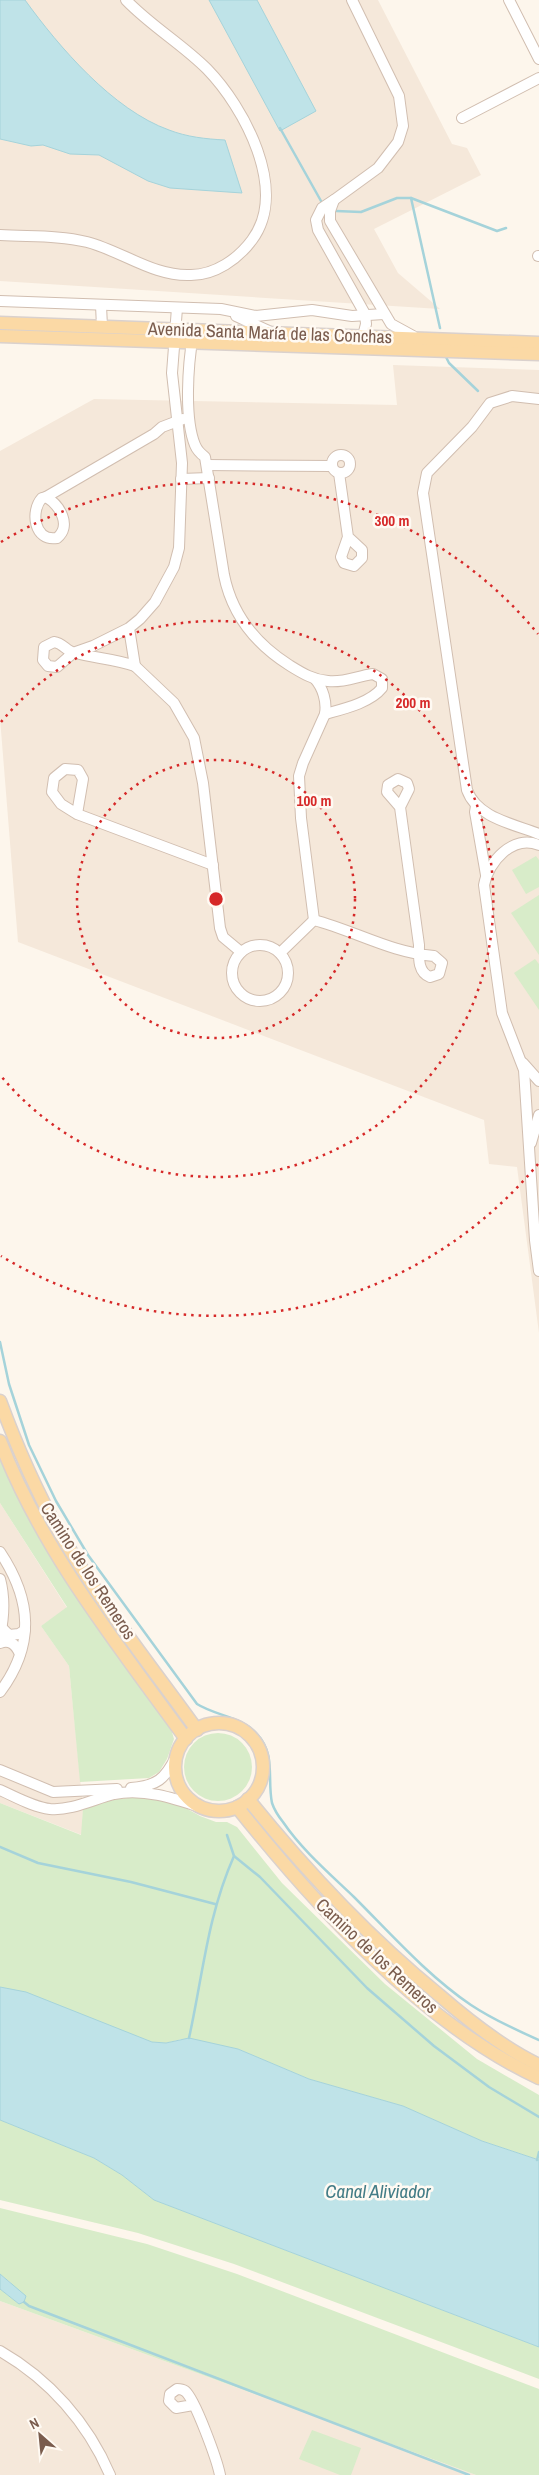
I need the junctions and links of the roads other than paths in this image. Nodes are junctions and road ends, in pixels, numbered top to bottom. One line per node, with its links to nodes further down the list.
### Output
1 (126, 0): 8 (street)
2 (352, 0): 7 (street)
3 (509, 0): 4 (street)
4 (539, 60)
5 (539, 78): 6 (street)
6 (462, 118)
7 (334, 200): 13 (street); 14 (street)
8 (0, 235)
9 (0, 301): 10 (street)
10 (101, 305): 11 (street); 16 (street)
11 (177, 308): 12 (street); 19 (street)
12 (221, 309): 13 (street); 17 (street)
13 (365, 314): 14 (street); 20 (street)
14 (384, 314): 22 (street)
15 (0, 323): 16 (main road, Avenida Santa María de las Conchas)
16 (102, 327): 19 (main road, Avenida Santa María de las Conchas)
17 (277, 334): 20 (main road, Avenida Santa María de las Conchas); 21 (main road, Avenida Santa María de las Conchas)
18 (0, 336): 19 (main road, Avenida Santa María de las Conchas)
19 (174, 336): 21 (main road, Avenida Santa María de las Conchas); 27 (street)
20 (362, 336): 22 (main road, Avenida Santa María de las Conchas)
21 (192, 337): 24 (main road, Avenida Santa María de las Conchas); 26 (street)
22 (417, 338): 23 (main road, Avenida Santa María de las Conchas)
23 (539, 343)
24 (539, 354)
25 (539, 398): 39 (street)
26 (191, 417): 27 (street); 28 (street)
27 (179, 420): 29 (street); 33 (street)
28 (195, 445): 29 (street); 30 (street)
29 (181, 448): 32 (street)
30 (206, 465): 31 (street); 34 (street)
31 (209, 478): 32 (street); 37 (street)
32 (181, 479): 35 (street)
33 (46, 497)
34 (348, 537)
35 (129, 628): 36 (street); 36 (street)
36 (135, 666): 44 (street)
37 (315, 679): 38 (street); 38 (street)
38 (325, 714): 46 (street)
39 (476, 806): 42 (street); 45 (street)
40 (400, 808): 46 (street)
41 (77, 814): 44 (street)
42 (539, 834)
43 (539, 845): 45 (street)
44 (213, 865): 47 (street)
45 (486, 875): 49 (street)
46 (314, 920): 48 (street)
47 (241, 952): 48 (street); 48 (street)
48 (280, 953)
49 (519, 1058): 50 (street); 52 (street)
50 (539, 1081)
51 (539, 1115): 52 (street)
52 (529, 1156): 53 (street)
53 (539, 1271)
54 (0, 1401): 63 (main road, Camino de los Remeros)
55 (0, 1441): 64 (main road, Camino de los Remeros)
56 (0, 1552): 58 (street)
57 (0, 1579): 59 (street)
58 (25, 1630): 59 (street); 61 (street)
59 (1, 1632)
60 (0, 1643): 61 (street)
61 (20, 1654): 62 (street)
62 (0, 1692)
63 (197, 1730): 64 (main road); 68 (main road)
64 (186, 1739): 65 (main road)
65 (176, 1757): 66 (street); 69 (main road)
66 (0, 1770)
67 (0, 1790): 69 (street)
68 (248, 1799): 70 (main road); 71 (main road, Camino de los Remeros)
69 (200, 1807): 70 (main road)
70 (237, 1807): 72 (main road, Camino de los Remeros)
71 (539, 2064)
72 (539, 2078)
73 (0, 2351): 75 (street)
74 (193, 2405): 76 (street)
75 (110, 2475)
76 (220, 2475)

